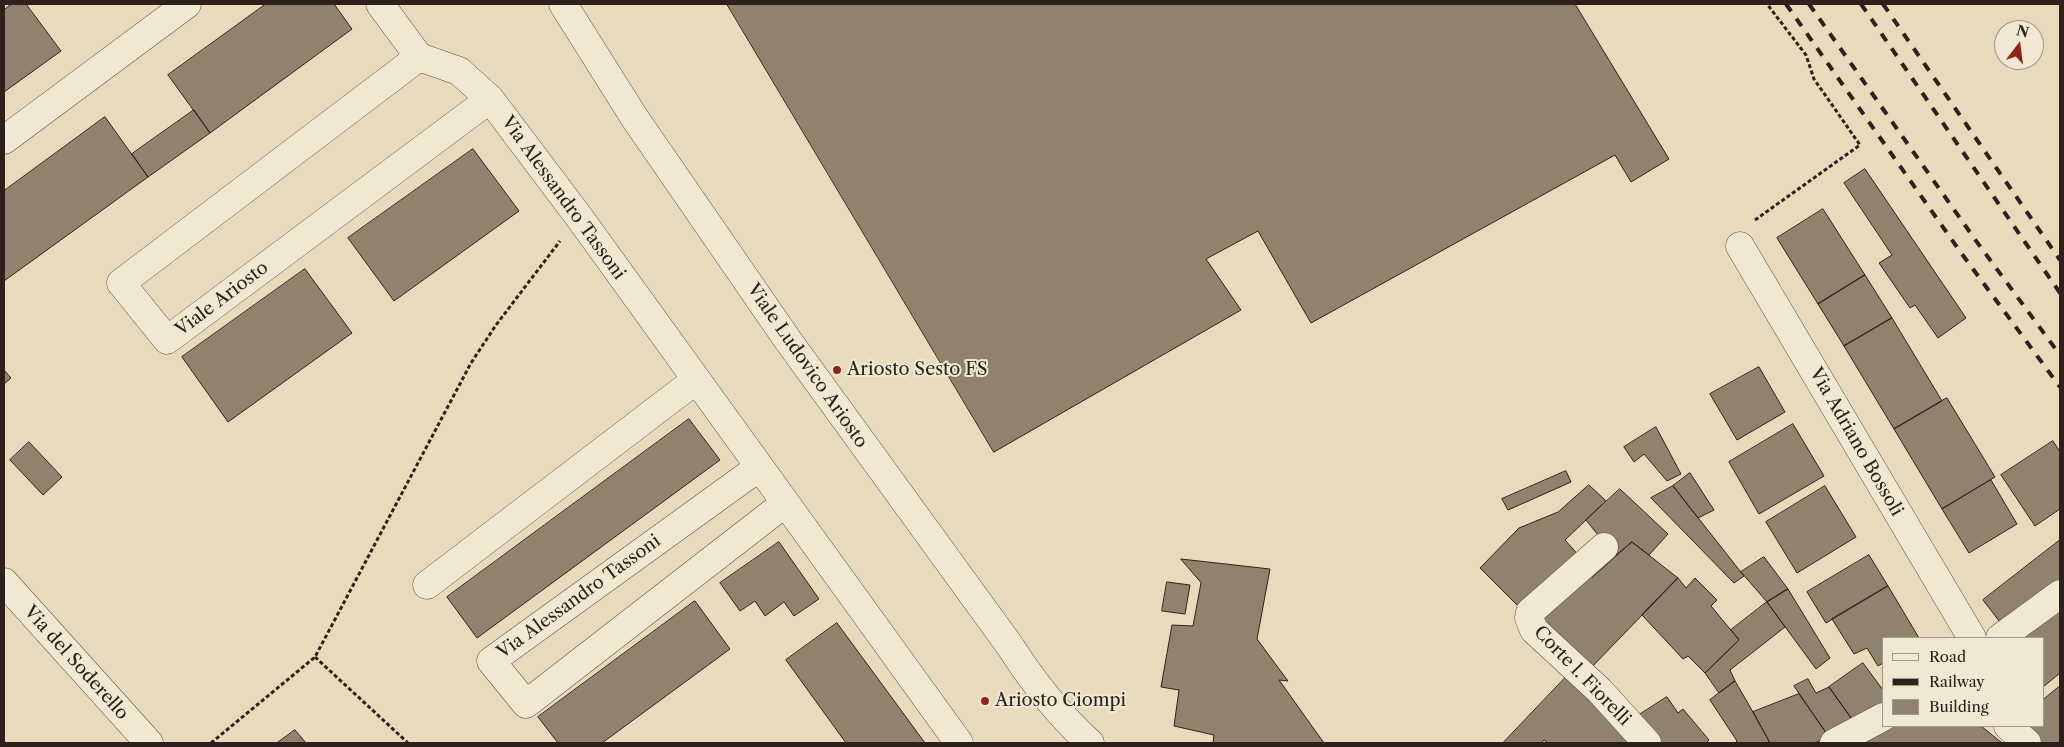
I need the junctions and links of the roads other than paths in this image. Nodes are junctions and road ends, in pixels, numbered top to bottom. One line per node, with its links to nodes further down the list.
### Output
1 (187, 4): 6 (street)
2 (380, 4): 4 (street)
3 (563, 4): 19 (street, Viale Ludovico Ariosto)
4 (419, 57): 5 (street, Via Alessandro Tassoni); 5 (street, Viale Ariosto)
5 (490, 99): 8 (street, Via Alessandro Tassoni)
6 (4, 140)
7 (1740, 246): 15 (street, Via Adriano Bossoli)
8 (696, 380): 9 (street, Via Alessandro Tassoni); 13 (street)
9 (758, 468): 10 (street, Via Alessandro Tassoni); 10 (street, Via Alessandro Tassoni)
10 (784, 504): 21 (street, Via Alessandro Tassoni)
11 (1604, 546): 23 (street, Corte l. Fiorelli)
12 (4, 582): 20 (street, Via del Soderello)
13 (427, 585)
14 (2060, 594): 16 (street)
15 (1971, 637)
16 (2001, 637)
17 (1882, 719): 24 (street)
18 (2009, 727): 25 (street)
19 (1070, 732): 22 (street, Viale Ludovico Ariosto)
20 (149, 743)
21 (959, 743)
22 (1090, 743)
23 (1647, 743)
24 (1834, 743)
25 (2026, 743)

